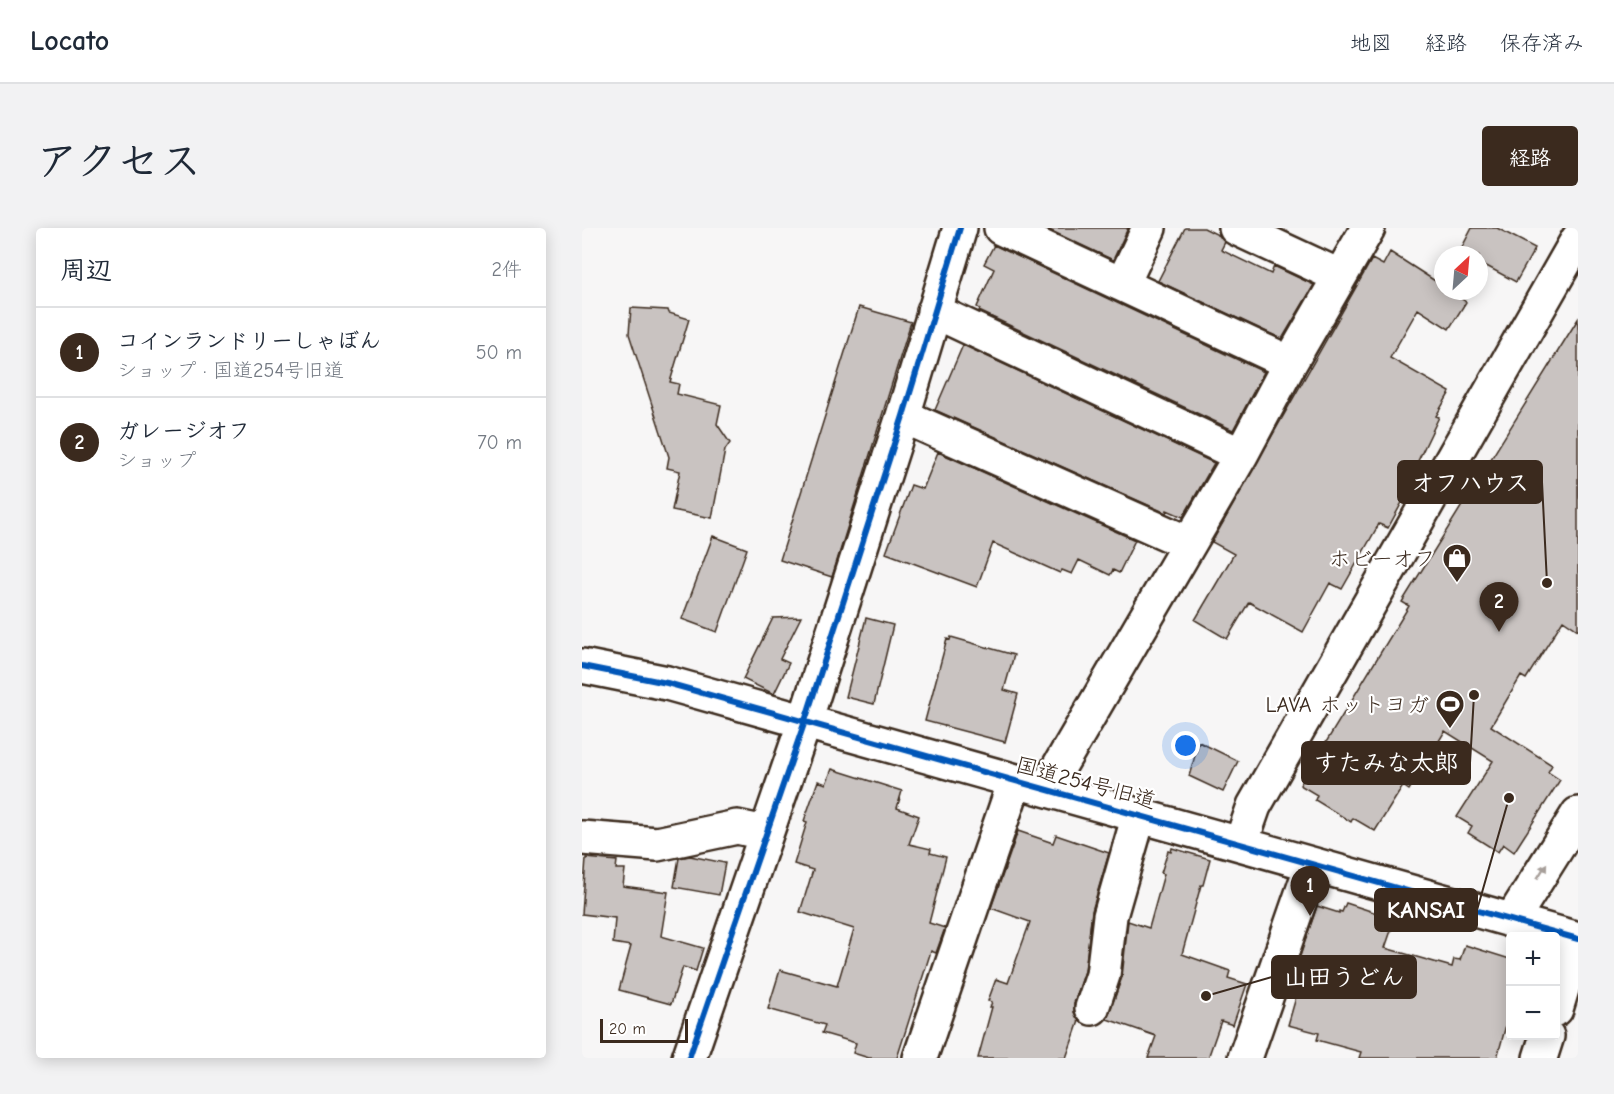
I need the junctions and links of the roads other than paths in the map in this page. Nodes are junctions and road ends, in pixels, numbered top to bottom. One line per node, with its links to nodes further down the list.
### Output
1 (960, 228): 9 (street)
2 (1001, 228): 8 (street)
3 (1149, 228): 8 (street)
4 (1236, 228): 7 (street)
5 (1368, 228): 7 (street)
6 (1578, 239): 21 (street)
7 (1339, 276): 10 (street)
8 (1123, 284): 10 (street)
9 (934, 311): 11 (street); 12 (street)
10 (1290, 363): 12 (street)
11 (903, 416): 13 (street); 15 (street)
12 (1241, 455): 13 (street)
13 (1188, 543): 16 (street)
14 (582, 666): 15 (street, 国道254号旧道)
15 (805, 721): 16 (street, 国道254号旧道); 19 (street)
16 (1030, 785): 18 (street, 国道254号旧道); 29 (street)
17 (1578, 814): 23 (street, one-way to 17)
18 (1139, 815): 21 (street, 国道254号旧道); 26 (street)
19 (765, 833): 20 (street); 28 (street)
20 (582, 838)
21 (1241, 843): 22 (street, 国道254号旧道)
22 (1312, 865): 23 (street, 国道254号旧道); 30 (street)
23 (1510, 921): 24 (street, 国道254号旧道)
24 (1577, 939): 25 (street)
25 (1560, 996)
26 (1092, 1008)
27 (1545, 1040): 31 (street)
28 (689, 1058)
29 (920, 1058)
30 (1245, 1058)
31 (1540, 1058)

